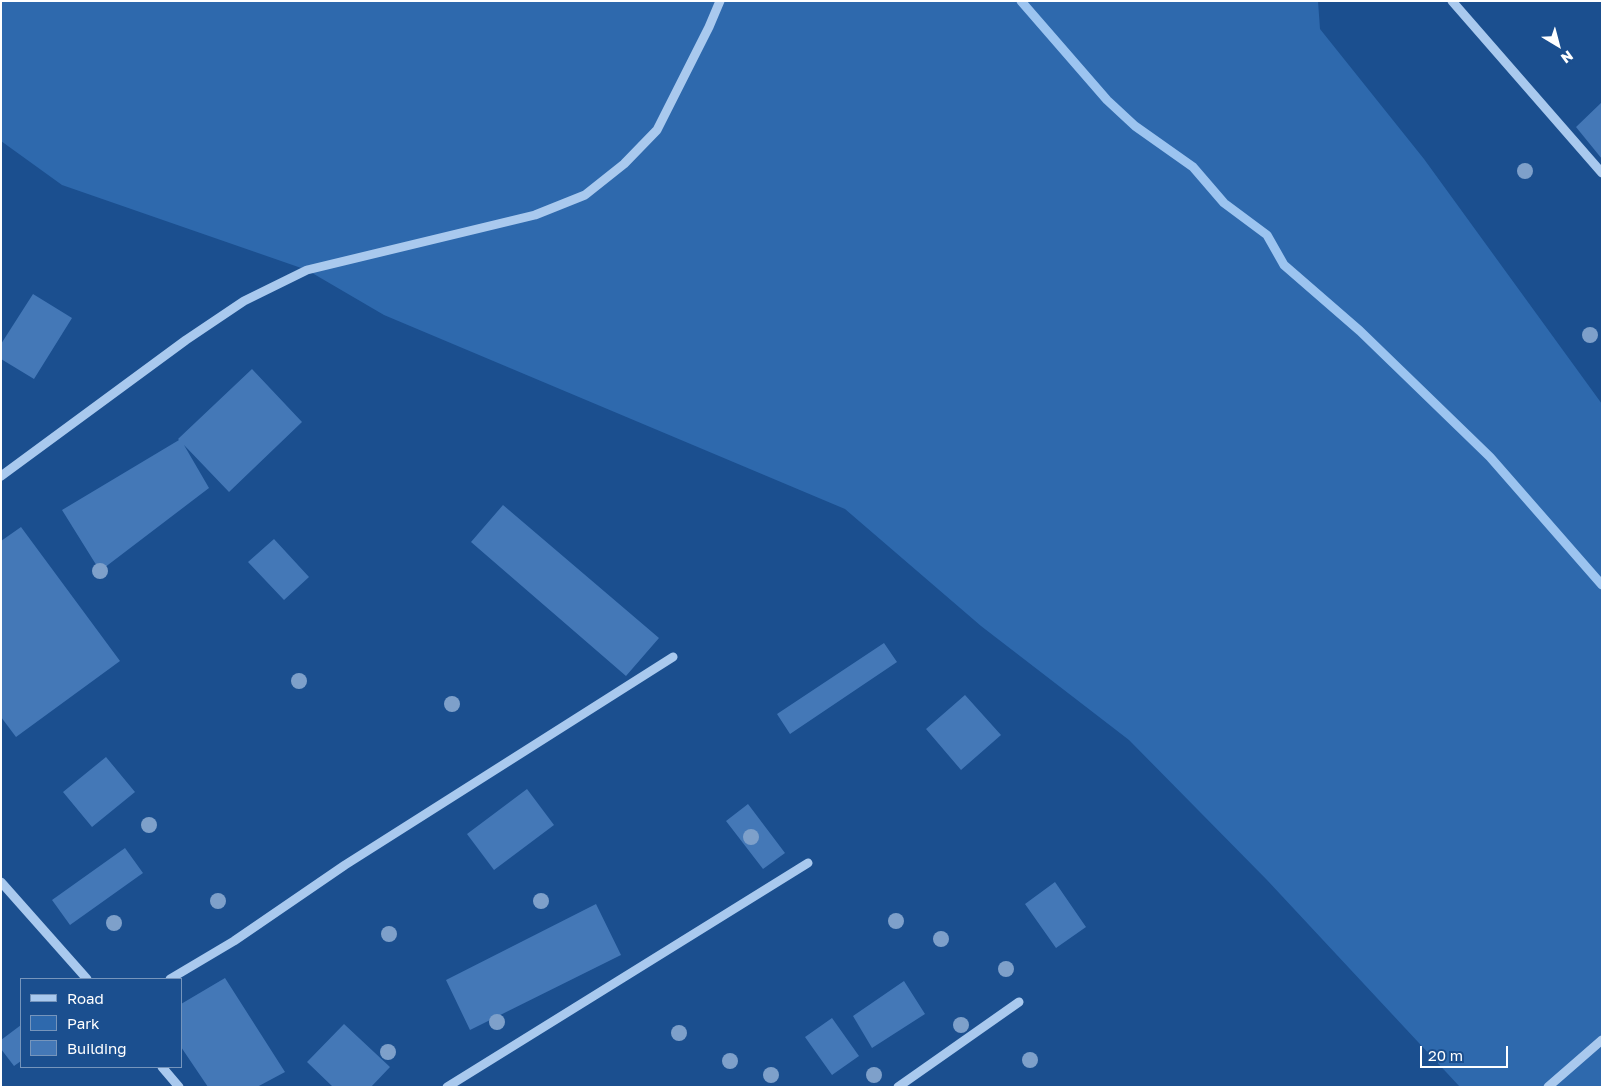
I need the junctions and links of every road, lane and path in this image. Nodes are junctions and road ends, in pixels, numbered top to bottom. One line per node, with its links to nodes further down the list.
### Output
1 (720, 1): 4 (street)
2 (1452, 1): 3 (street)
3 (1602, 173)
4 (1, 476)
5 (673, 656): 9 (street)
6 (808, 863): 14 (street)
7 (1, 882): 8 (street)
8 (86, 978)
9 (172, 978)
10 (1019, 1002): 15 (street)
11 (1602, 1040): 16 (street)
12 (163, 1068): 13 (street)
13 (179, 1087)
14 (447, 1087)
15 (898, 1087)
16 (1548, 1087)

